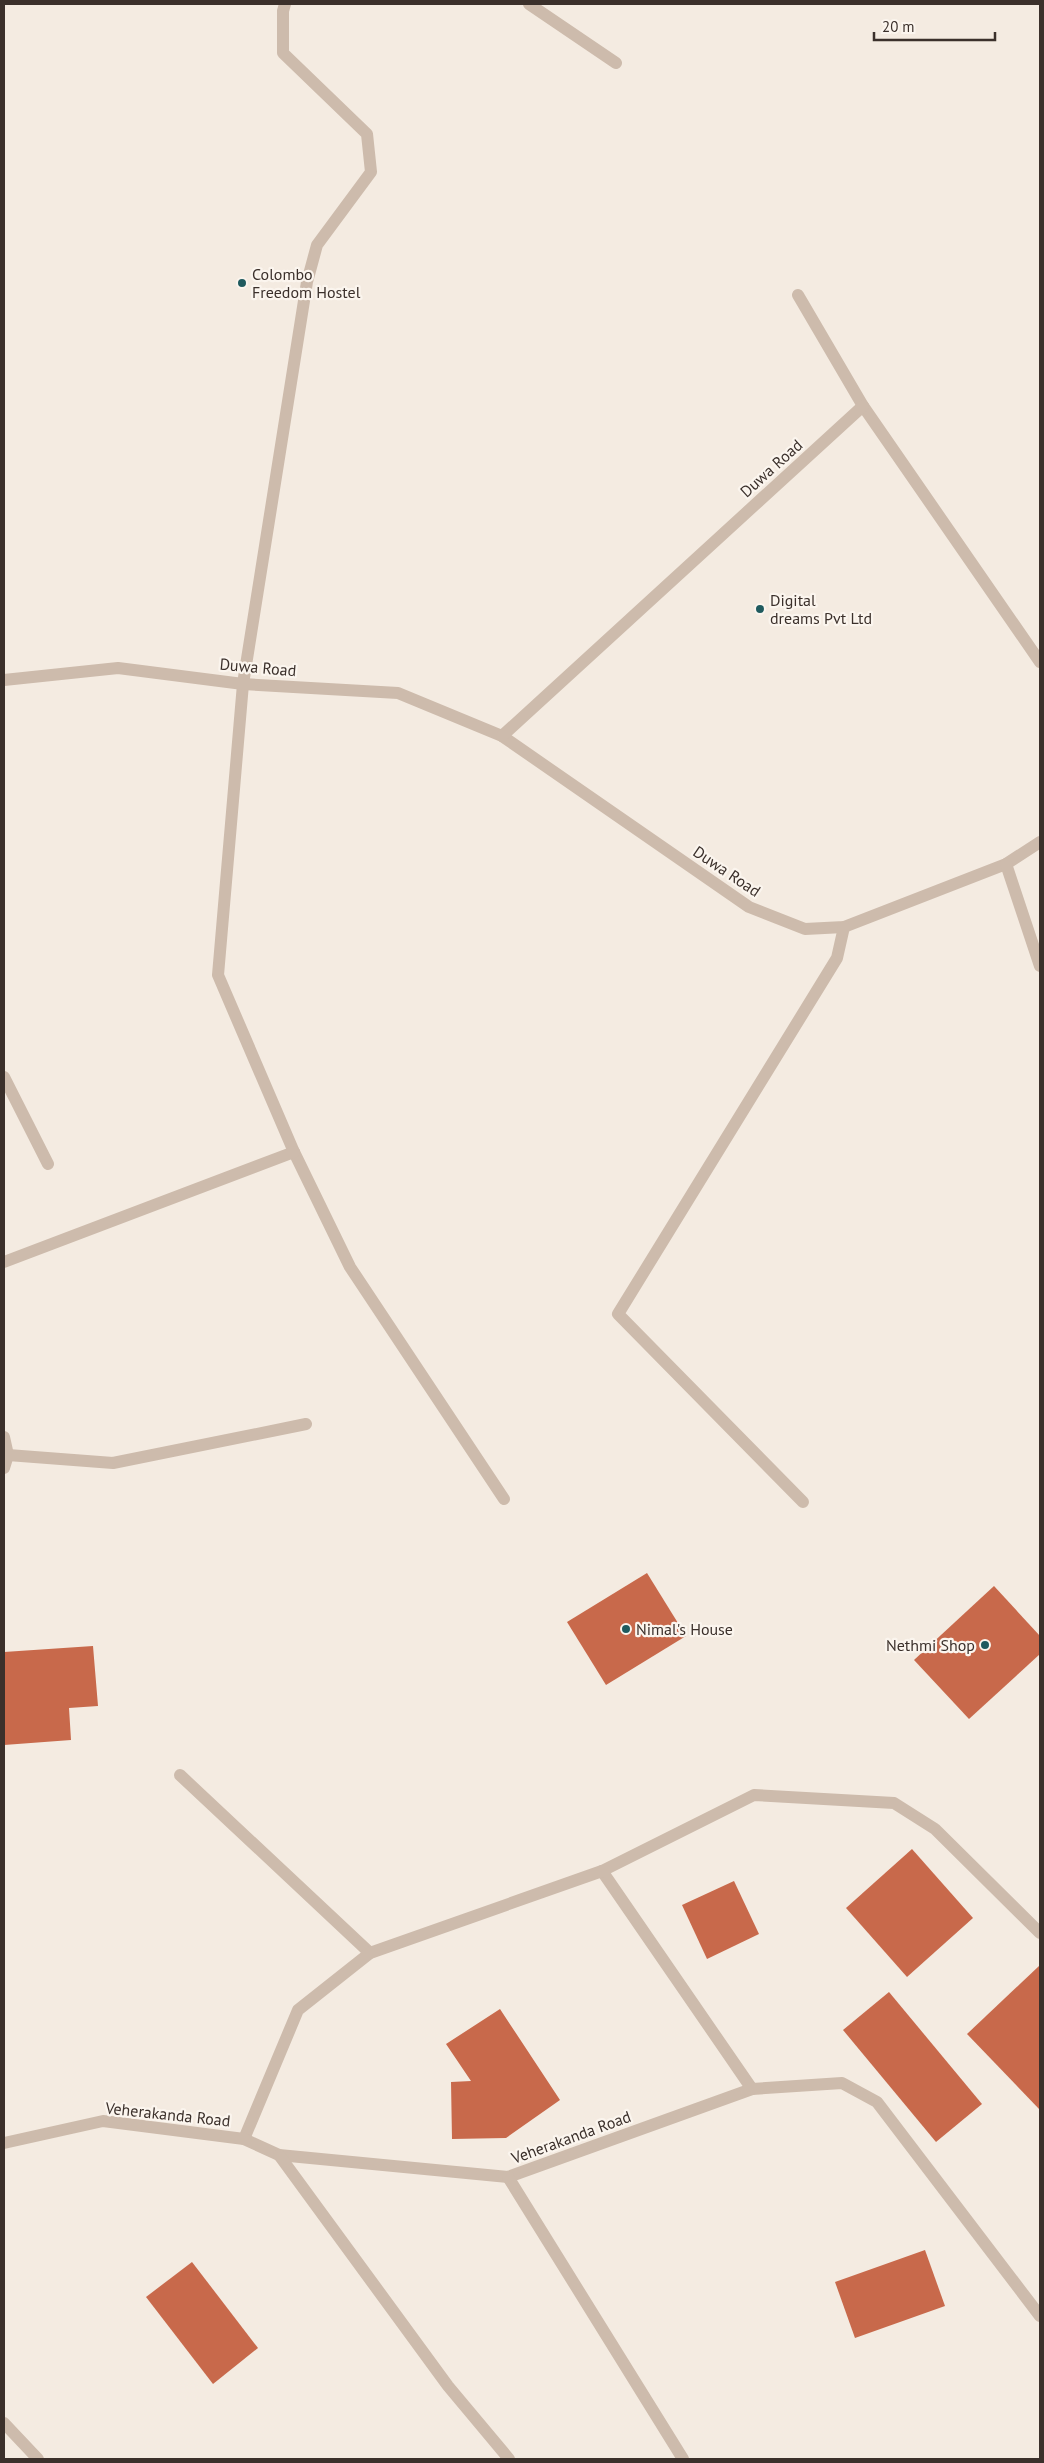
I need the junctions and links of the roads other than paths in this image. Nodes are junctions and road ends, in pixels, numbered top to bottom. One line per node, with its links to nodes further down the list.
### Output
1 (285, 4): 8 (street)
2 (529, 4): 3 (street)
3 (616, 63)
4 (798, 295): 5 (street)
5 (863, 406): 6 (street); 9 (street, Duwa Road)
6 (1040, 662)
7 (4, 680): 8 (street, Duwa Road)
8 (243, 684): 9 (street, Duwa Road); 15 (street)
9 (502, 736): 12 (street, Duwa Road)
10 (1040, 842): 11 (street, Duwa Road)
11 (1006, 864): 12 (street, Duwa Road); 13 (street)
12 (844, 926): 23 (street)
13 (1040, 966)
14 (4, 1077): 16 (street)
15 (294, 1152): 17 (street); 22 (street)
16 (48, 1164)
17 (4, 1262)
18 (306, 1424): 20 (street)
19 (4, 1437): 20 (street)
20 (8, 1455): 21 (street)
21 (4, 1468)
22 (504, 1499)
23 (803, 1502)
24 (180, 1775): 27 (street)
25 (602, 1871): 26 (street); 27 (street); 28 (street)
26 (1040, 1933)
27 (370, 1953): 29 (street)
28 (752, 2088): 32 (street, Veherakanda Road); 33 (street, Veherakanda Road)
29 (244, 2139): 30 (street, Veherakanda Road); 31 (street, Veherakanda Road)
30 (4, 2144)
31 (279, 2155): 32 (street, Veherakanda Road); 36 (street)
32 (508, 2177): 37 (street)
33 (1040, 2316)
34 (4, 2423): 35 (street)
35 (38, 2459)
36 (510, 2459)
37 (683, 2459)

